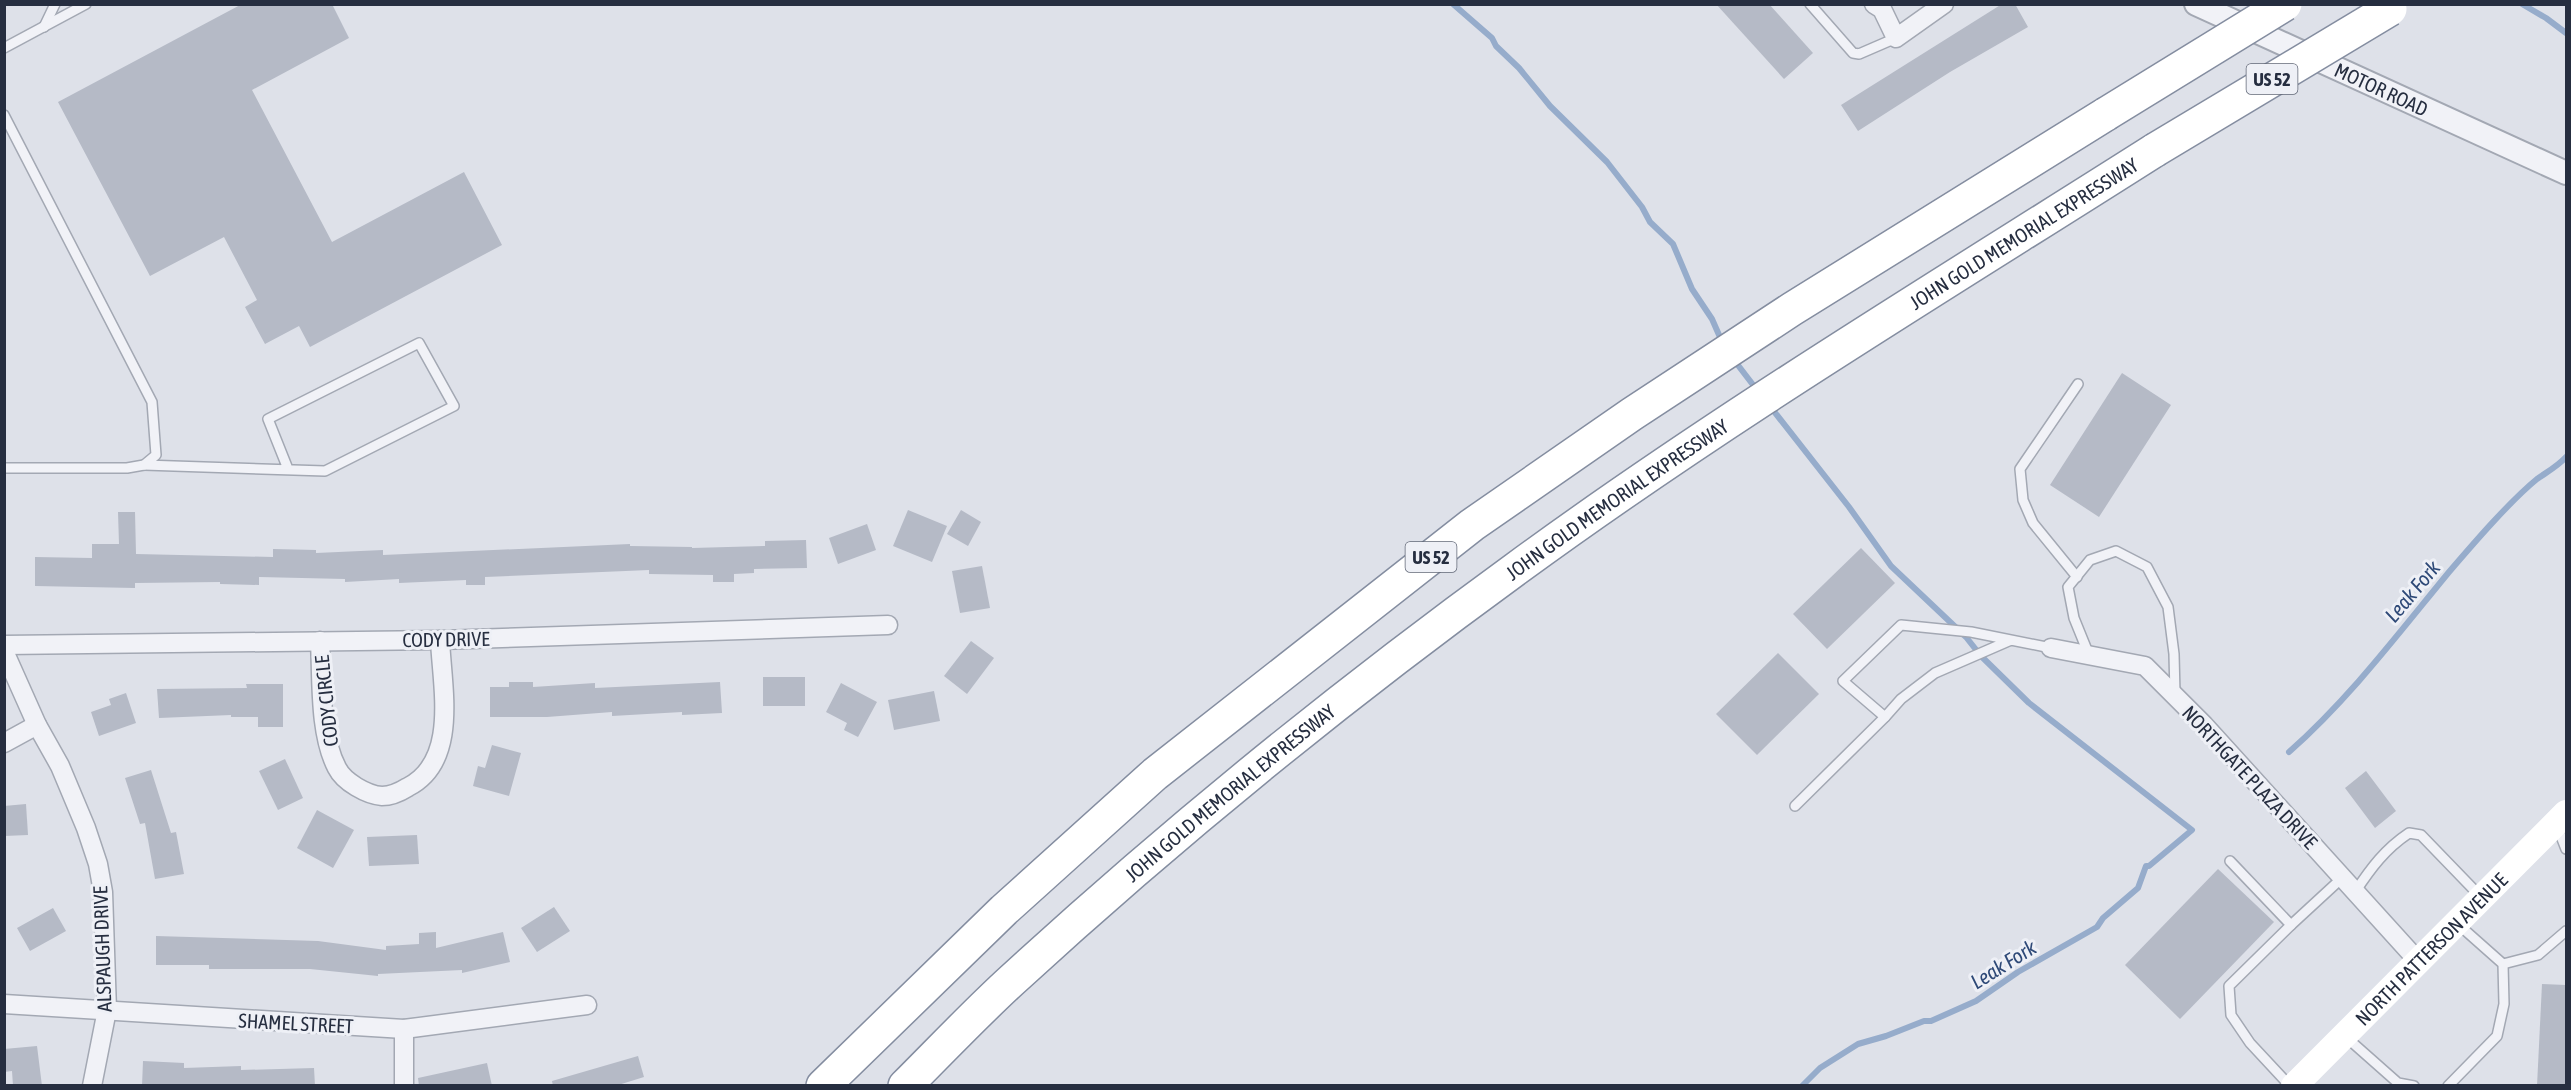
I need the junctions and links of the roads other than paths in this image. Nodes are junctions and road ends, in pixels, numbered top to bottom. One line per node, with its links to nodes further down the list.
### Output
1 (55, 4): 9 (lane)
2 (86, 4): 9 (lane)
3 (1810, 4): 10 (lane)
4 (1874, 4): 10 (street)
5 (1944, 4): 10 (street)
6 (2196, 4): 13 (street, MOTOR ROAD)
7 (2285, 4): 50 (highway, US 52, bridge)
8 (2393, 7): 51 (highway, JOHN GOLD MEMORIAL EXPRESSWAY / US 52, bridge)
9 (44, 27): 11 (lane)
10 (1896, 38)
11 (4, 48)
12 (4, 115): 15 (lane)
13 (2566, 173)
14 (2078, 384): 18 (lane)
15 (144, 465): 16 (lane); 17 (lane)
16 (4, 468)
17 (288, 469): 17 (lane)
18 (2077, 577): 26 (lane); 27 (lane)
19 (888, 625): 20 (street, CODY DRIVE)
20 (440, 640): 22 (street, CODY DRIVE); 22 (street, CODY CIRCLE)
21 (2011, 640): 24 (lane); 28 (lane); 28 (lane)
22 (320, 641): 23 (street, CODY DRIVE)
23 (4, 645)
24 (2051, 648): 26 (street, NORTHGATE PLAZA DRIVE)
25 (4, 651): 29 (street, ALSPAUGH DRIVE)
26 (2089, 655): 27 (street, NORTHGATE PLAZA DRIVE)
27 (2175, 696): 35 (street, NORTHGATE PLAZA DRIVE)
28 (1885, 717): 31 (lane)
29 (37, 726): 30 (street); 45 (street, ALSPAUGH DRIVE)
30 (4, 743)
31 (1795, 806)
32 (2561, 818): 33 (lane); 37 (main road, NORTH PATTERSON AVENUE)
33 (2566, 849)
34 (2230, 861): 39 (lane)
35 (2342, 878): 36 (street, NORTHGATE PLAZA DRIVE); 39 (lane)
36 (2355, 892): 37 (lane); 41 (street, NORTHGATE PLAZA DRIVE)
37 (2482, 898): 38 (main road, NORTH PATTERSON AVENUE)
38 (2457, 922): 41 (main road, NORTH PATTERSON AVENUE); 42 (lane)
39 (2291, 925): 52 (lane)
40 (2566, 931): 42 (lane)
41 (2418, 962): 47 (main road, NORTH PATTERSON AVENUE)
42 (2503, 964): 54 (lane)
43 (4, 1004): 45 (street, SHAMEL STREET)
44 (587, 1005): 46 (street, SHAMEL STREET)
45 (107, 1010): 46 (street, SHAMEL STREET); 48 (street, ALSPAUGH DRIVE)
46 (404, 1029): 49 (street)
47 (2344, 1035): 52 (main road, NORTH PATTERSON AVENUE); 53 (lane)
48 (92, 1086)
49 (404, 1086)
50 (823, 1086)
51 (905, 1086)
52 (2292, 1086)
53 (2414, 1086)
54 (2448, 1086)

